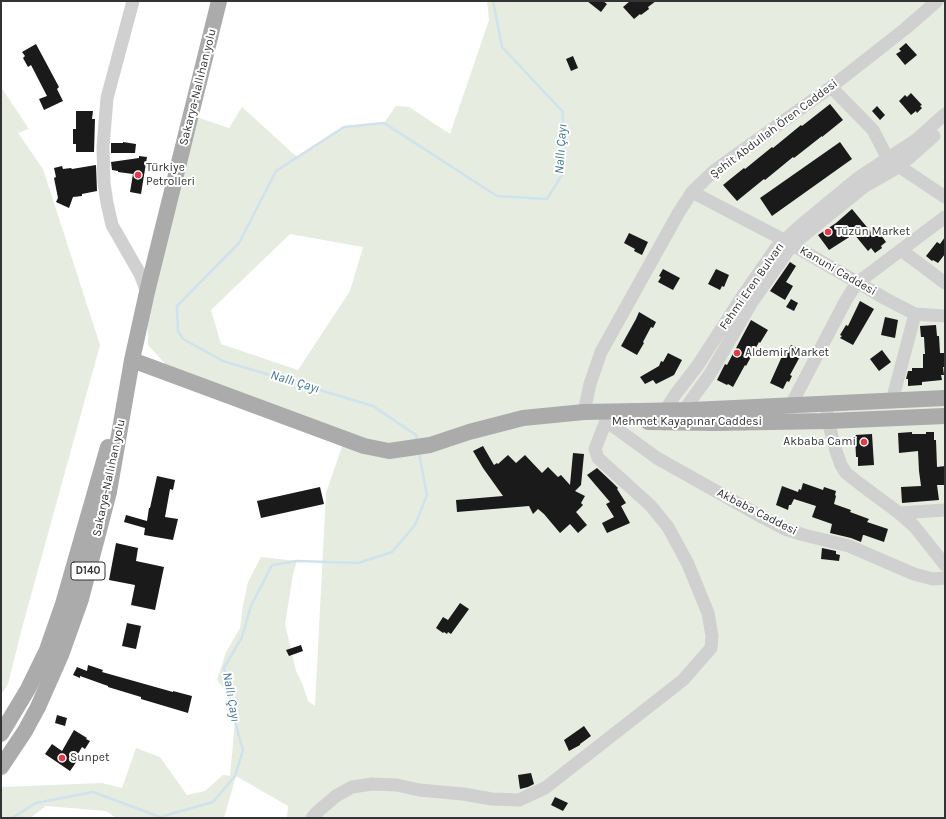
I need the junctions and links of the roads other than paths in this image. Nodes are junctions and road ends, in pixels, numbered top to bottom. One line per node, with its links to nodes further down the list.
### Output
1 (133, 1): 16 (street)
2 (219, 1): 16 (main road, Sakarya-Nallıhan yolu / D140)
3 (937, 1): 4 (street, Şehit Abdullah Ören Caddesi)
4 (831, 87): 7 (street); 9 (street, Şehit Abdullah Ören Caddesi)
5 (945, 114): 7 (street, Fehmi Eren Bulvarı)
6 (945, 126): 8 (street, Fehmi Eren Bulvarı)
7 (888, 159): 8 (street); 12 (street, Fehmi Eren Bulvarı)
8 (900, 166): 10 (street); 12 (street, Fehmi Eren Bulvarı)
9 (692, 192): 12 (street, Kanuni Caddesi); 24 (street, Şehit Abdullah Ören Caddesi)
10 (945, 197)
11 (945, 217): 13 (street)
12 (788, 242): 14 (street, Kanuni Caddesi); 25 (street, Fehmi Eren Bulvarı); 26 (street, Fehmi Eren Bulvarı)
13 (901, 250): 14 (street); 15 (street)
14 (857, 283): 17 (street, Kanuni Caddesi); 23 (street)
15 (945, 283)
16 (147, 292): 19 (main road, Sakarya-Nallıhan yolu / D140)
17 (915, 314): 18 (street, Kanuni Caddesi); 21 (street)
18 (945, 316)
19 (132, 360): 30 (main road); 35 (main road, Sakarya-Nallıhan yolu / D140); 36 (main road, Sakarya-Nallıhan yolu / D140)
20 (945, 398): 21 (main road, Mehmet Kayapınar Caddesi)
21 (892, 401): 22 (main road, Mehmet Kayapınar Caddesi)
22 (826, 404): 23 (main road, Mehmet Kayapınar Caddesi); 29 (street)
23 (791, 405): 26 (main road, Mehmet Kayapınar Caddesi)
24 (584, 412): 25 (main road); 30 (main road)
25 (662, 416): 26 (main road, Mehmet Kayapınar Caddesi); 28 (main road, Mehmet Kayapınar Caddesi)
26 (681, 416): 29 (main road, Mehmet Kayapınar Caddesi)
27 (945, 416): 29 (main road, Mehmet Kayapınar Caddesi)
28 (606, 421): 30 (main road, Mehmet Kayapınar Caddesi); 34 (street, Akbaba Caddesi); 37 (street)
29 (828, 421): 32 (street)
30 (430, 445)
31 (945, 510): 32 (street)
32 (899, 513): 33 (street)
33 (945, 565)
34 (945, 578)
35 (2, 731)
36 (1, 767)
37 (312, 818)

